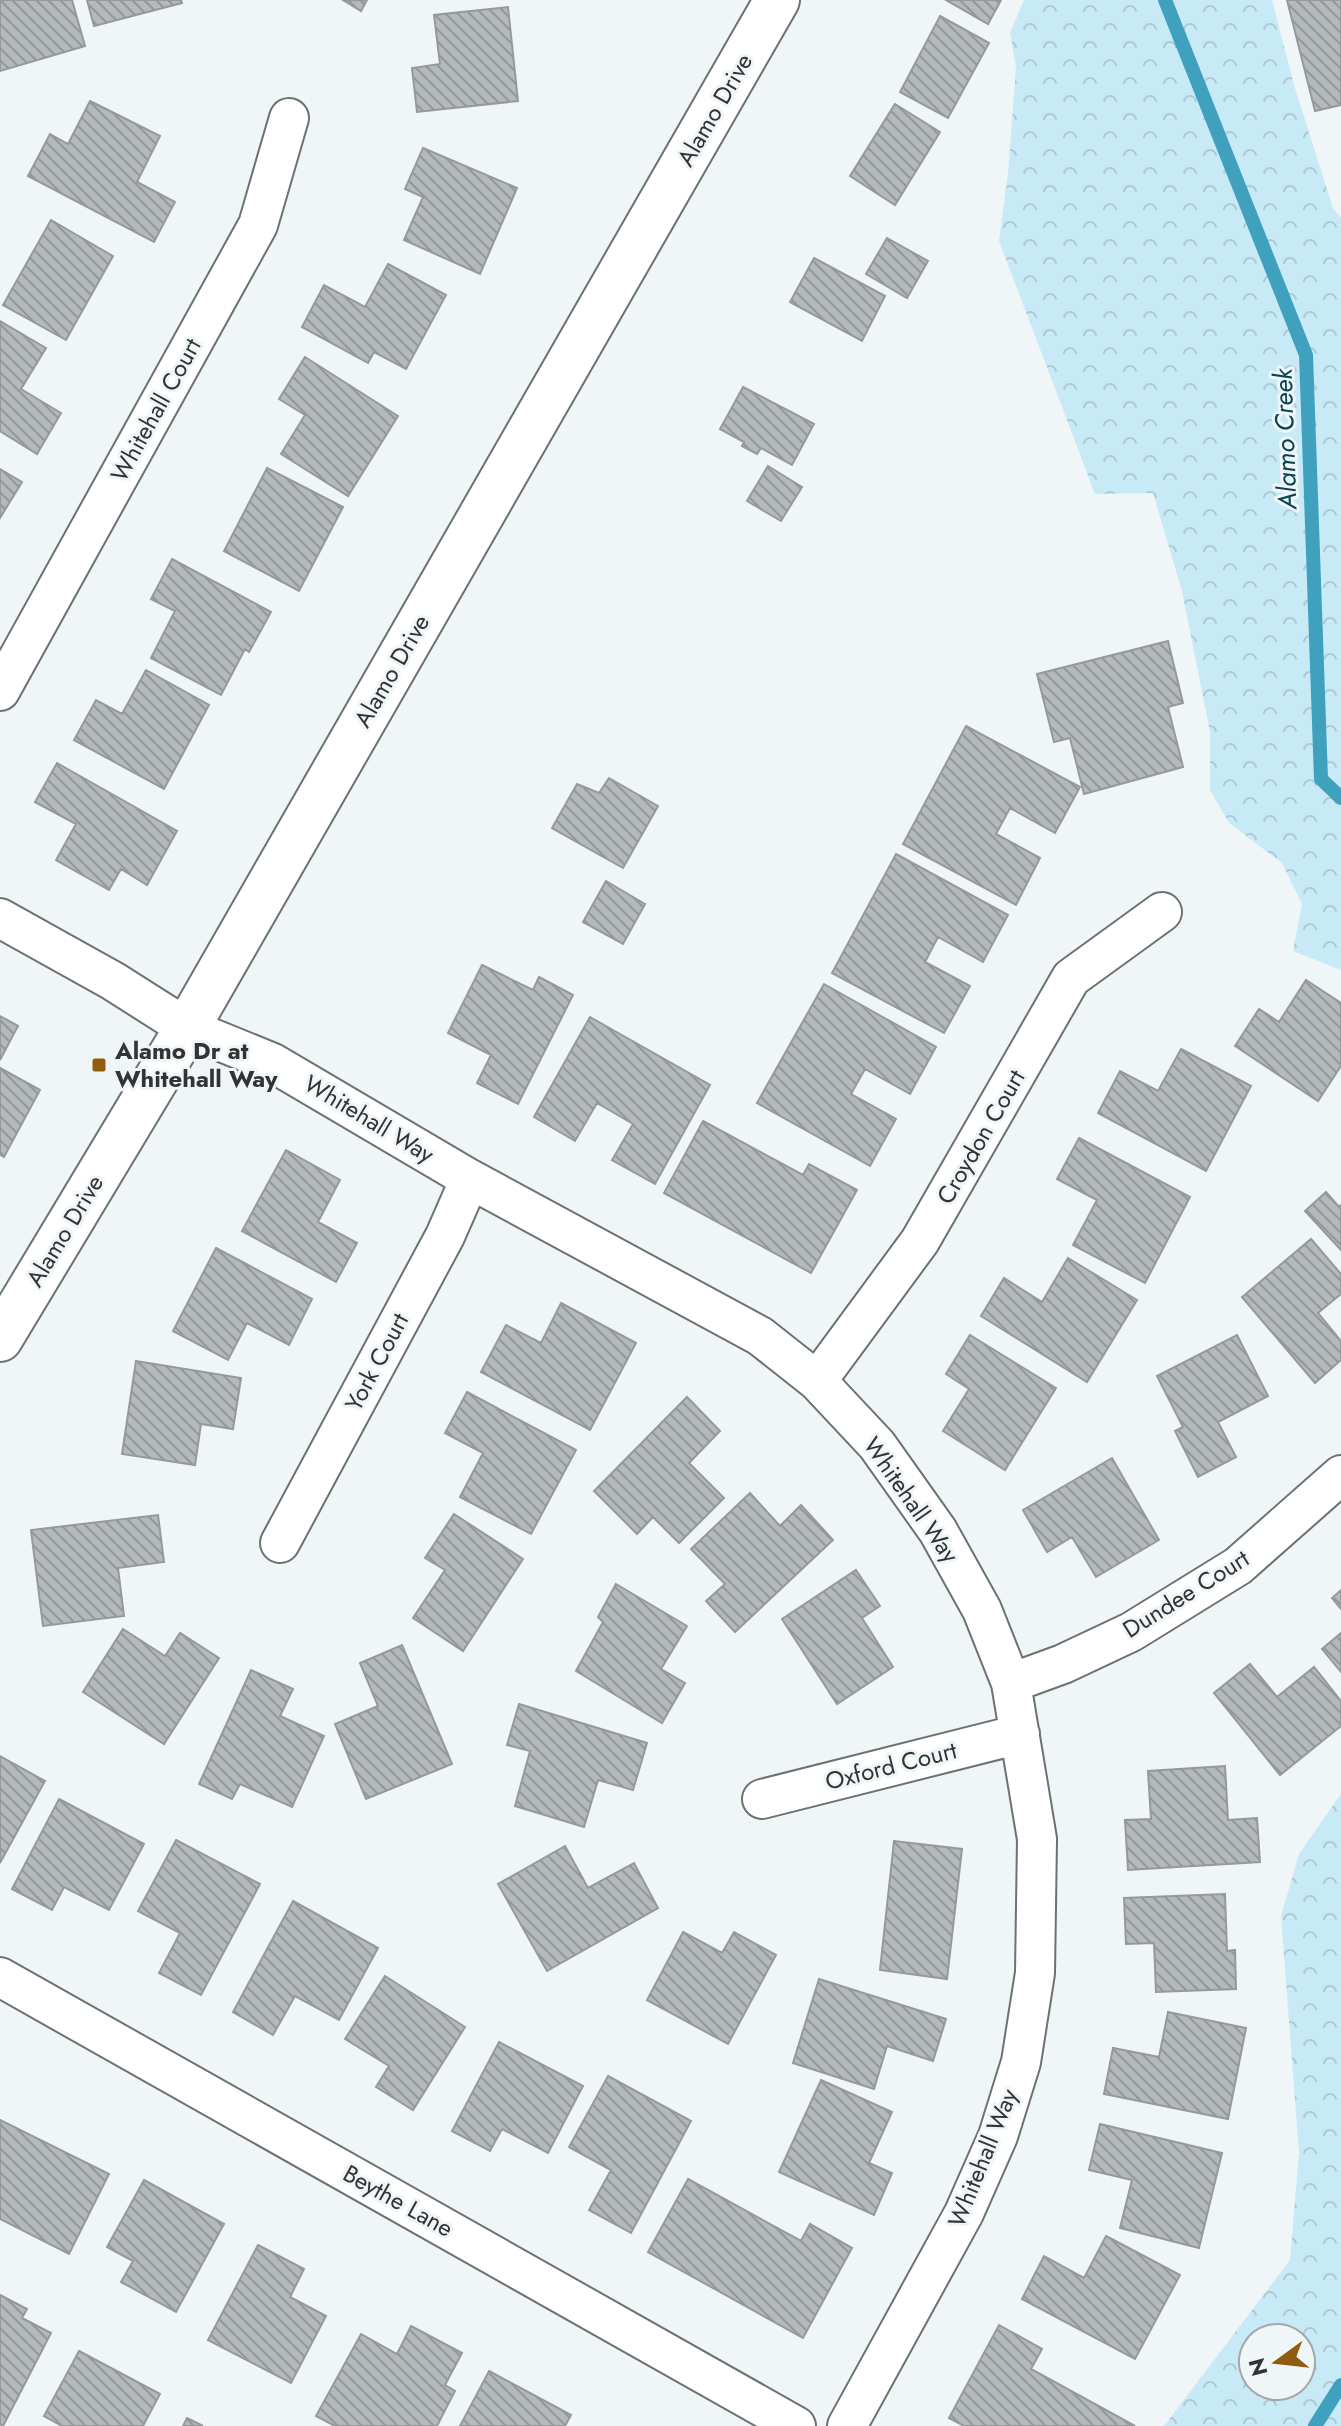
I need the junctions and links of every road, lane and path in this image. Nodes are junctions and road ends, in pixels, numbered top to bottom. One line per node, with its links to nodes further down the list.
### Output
1 (777, 0): 6 (main road, Alamo Drive)
2 (289, 118): 3 (street, Whitehall Court)
3 (0, 691)
4 (1162, 912): 9 (street, Croydon Court)
5 (0, 918): 6 (street, Whitehall Way)
6 (187, 1028): 7 (street, Whitehall Way); 8 (main road, Alamo Drive)
7 (470, 1179): 9 (street, Whitehall Way); 11 (street, York Court)
8 (0, 1339)
9 (817, 1381): 12 (street, Whitehall Way)
10 (1341, 1475): 12 (street, Dundee Court)
11 (280, 1543)
12 (1011, 1683): 13 (street, Whitehall Way)
13 (1020, 1734): 14 (street, Oxford Court); 17 (street, Whitehall Way)
14 (762, 1799)
15 (0, 1977): 16 (street, Beythe Lane)
16 (796, 2426)
17 (847, 2426)

